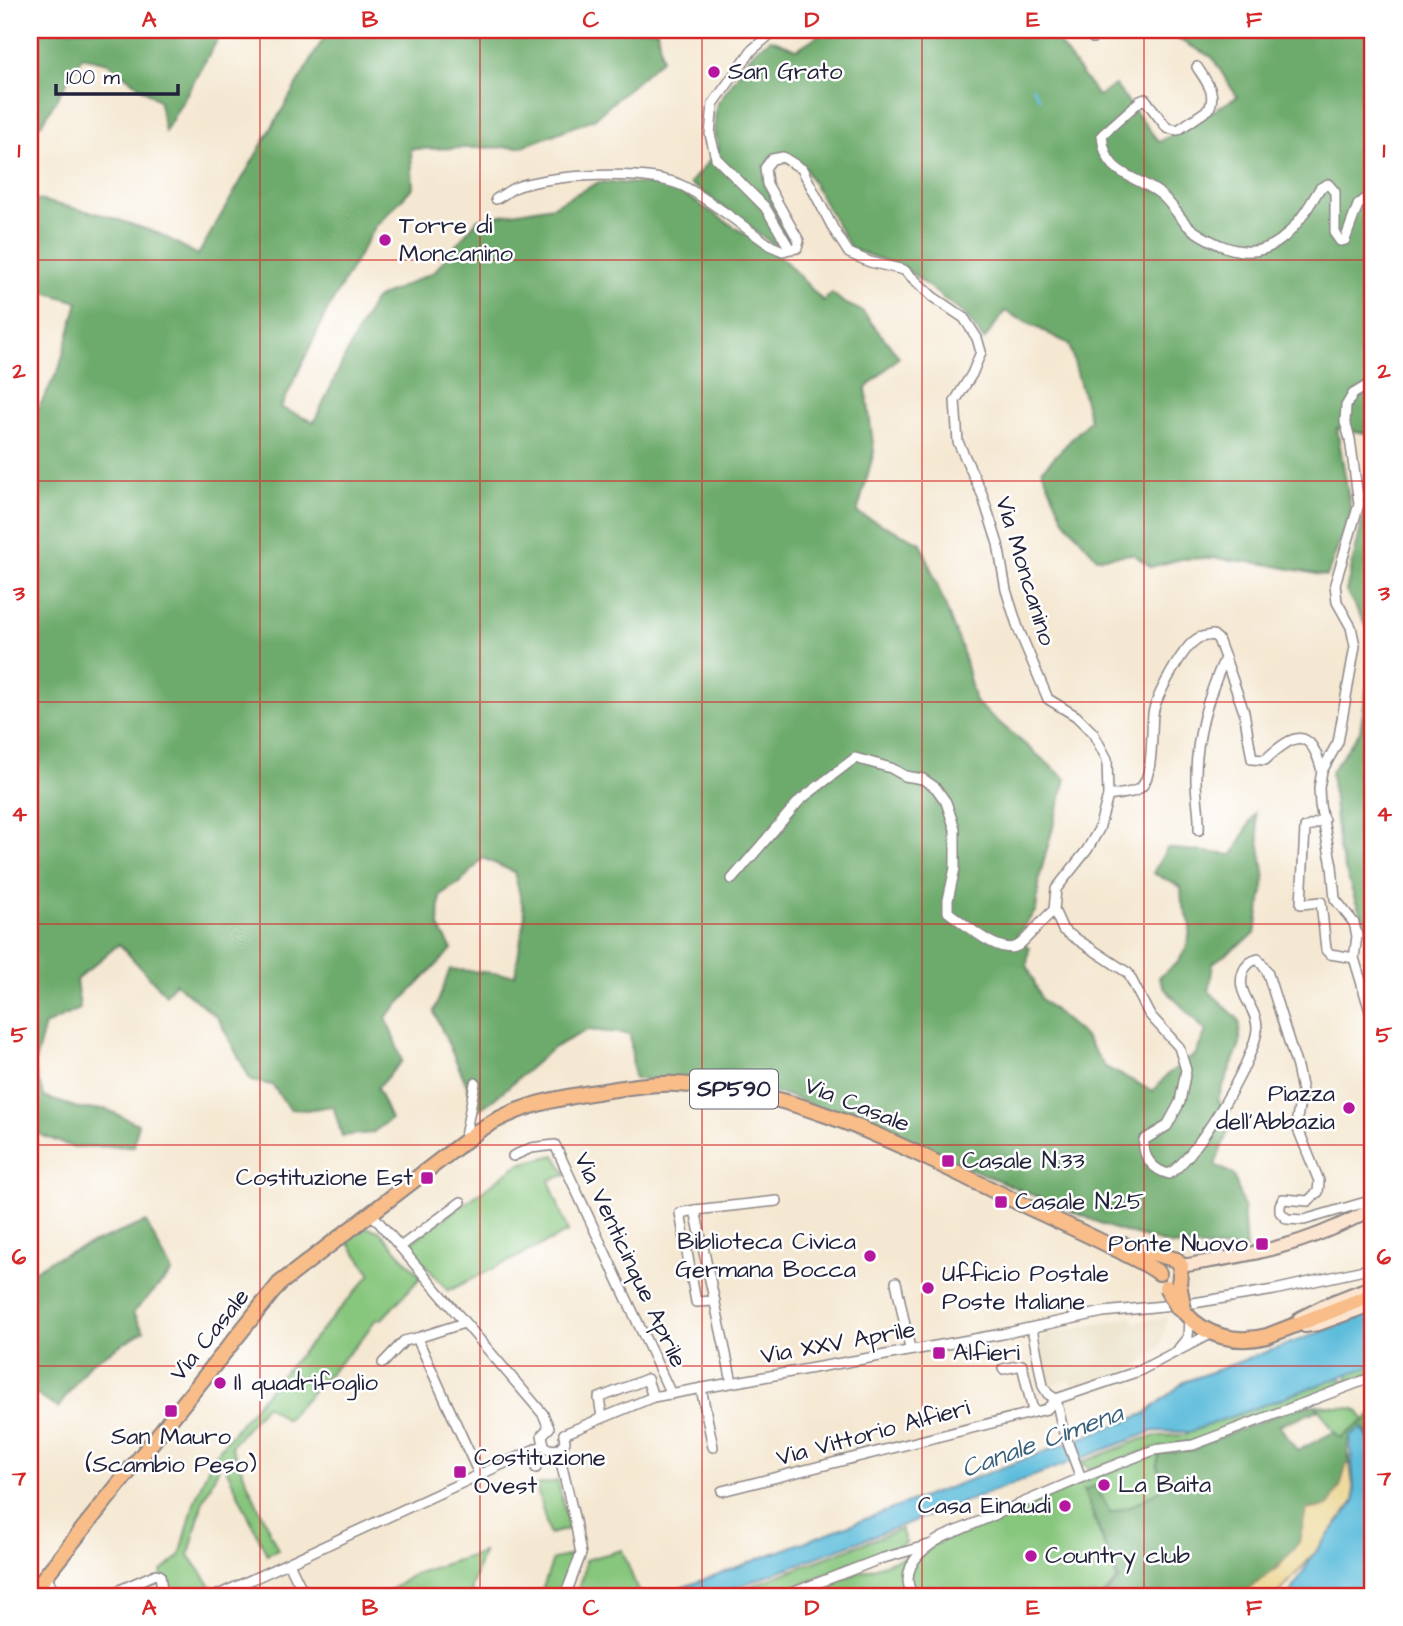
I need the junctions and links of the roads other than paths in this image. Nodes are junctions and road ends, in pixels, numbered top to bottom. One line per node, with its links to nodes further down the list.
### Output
1 (775, 30): 7 (street)
2 (1084, 30): 3 (street)
3 (1093, 38)
4 (1197, 67): 5 (street)
5 (1373, 193)
6 (496, 200): 7 (street)
7 (790, 249): 13 (street, Via Moncanino)
8 (1373, 298): 9 (street)
9 (1373, 311)
10 (1373, 382): 12 (street)
11 (1225, 658): 12 (street); 13 (street); 15 (street)
12 (1322, 771): 14 (street)
13 (1108, 796): 17 (street, Via Moncanino)
14 (1324, 820): 18 (street); 18 (street)
15 (1199, 830)
16 (732, 879): 17 (street)
17 (1054, 909): 25 (street)
18 (1354, 958): 19 (street)
19 (1373, 1021)
20 (475, 1083): 21 (street)
21 (464, 1142): 28 (main road, Via Casale / SP590); 29 (main road, Via Casale / SP590)
22 (513, 1156): 53 (street, Via Venticinque Aprile)
23 (777, 1201): 27 (street)
24 (461, 1202): 30 (street)
25 (1373, 1203)
26 (1373, 1209): 34 (street)
27 (695, 1210): 31 (street, Via Venticinque Aprile); 32 (street, Via Venticinque Aprile)
28 (371, 1213): 30 (street); 70 (main road, Via Casale / SP590)
29 (1102, 1241): 34 (main road, SP590); 34 (main road, SP590)
30 (400, 1247): 41 (street)
31 (705, 1256): 32 (street); 38 (street, Via Venticinque Aprile)
32 (688, 1258): 38 (street, Via Venticinque Aprile)
33 (1373, 1268): 42 (street, Via XXV Aprile)
34 (1171, 1276): 40 (main road, bridge)
35 (896, 1282): 46 (street)
36 (1373, 1286): 43 (street)
37 (1373, 1295): 43 (main road)
38 (715, 1301): 51 (street, Via Venticinque Aprile)
39 (1373, 1304): 43 (street)
40 (1187, 1316): 44 (main road); 47 (street)
41 (464, 1323): 45 (street); 58 (street)
42 (1032, 1328): 46 (street, Via XXV Aprile); 55 (street)
43 (1280, 1331): 44 (main road)
44 (1212, 1333): 47 (street, Via Vittorio Alfieri)
45 (417, 1338): 48 (street); 65 (street)
46 (910, 1349): 51 (street, Via XXV Aprile)
47 (1173, 1353): 55 (street, Via Vittorio Alfieri)
48 (383, 1363)
49 (1003, 1369): 56 (street)
50 (1373, 1377): 66 (street)
51 (732, 1382): 52 (street, Via XXV Aprile)
52 (701, 1388): 53 (street, Via XXV Aprile); 61 (street, Via Venticinque Aprile)
53 (671, 1394): 54 (street, Via XXV Aprile)
54 (653, 1397): 57 (street, Via XXV Aprile); 57 (street, Via Venticinque Aprile)
55 (1056, 1399): 56 (street, Via Vittorio Alfieri); 66 (street)
56 (1034, 1411): 67 (street, Via Vittorio Alfieri)
57 (602, 1418): 59 (street, Via XXV Aprile)
58 (550, 1428): 59 (street); 60 (street)
59 (564, 1434): 62 (street)
60 (544, 1445): 62 (street); 63 (street)
61 (713, 1447)
62 (558, 1450): 77 (street)
63 (529, 1452): 64 (street); 65 (street)
64 (536, 1468)
65 (479, 1474): 69 (street)
66 (1081, 1478): 68 (street)
67 (722, 1491)
68 (930, 1545): 78 (street); 79 (street)
69 (289, 1563): 75 (street); 76 (street)
70 (46, 1575): 71 (main road, Via Casale / SP590); 72 (street)
71 (30, 1595)
72 (56, 1596)
73 (106, 1596): 74 (street)
74 (163, 1596)
75 (216, 1596)
76 (305, 1596)
77 (565, 1596)
78 (783, 1596)
79 (913, 1596)

